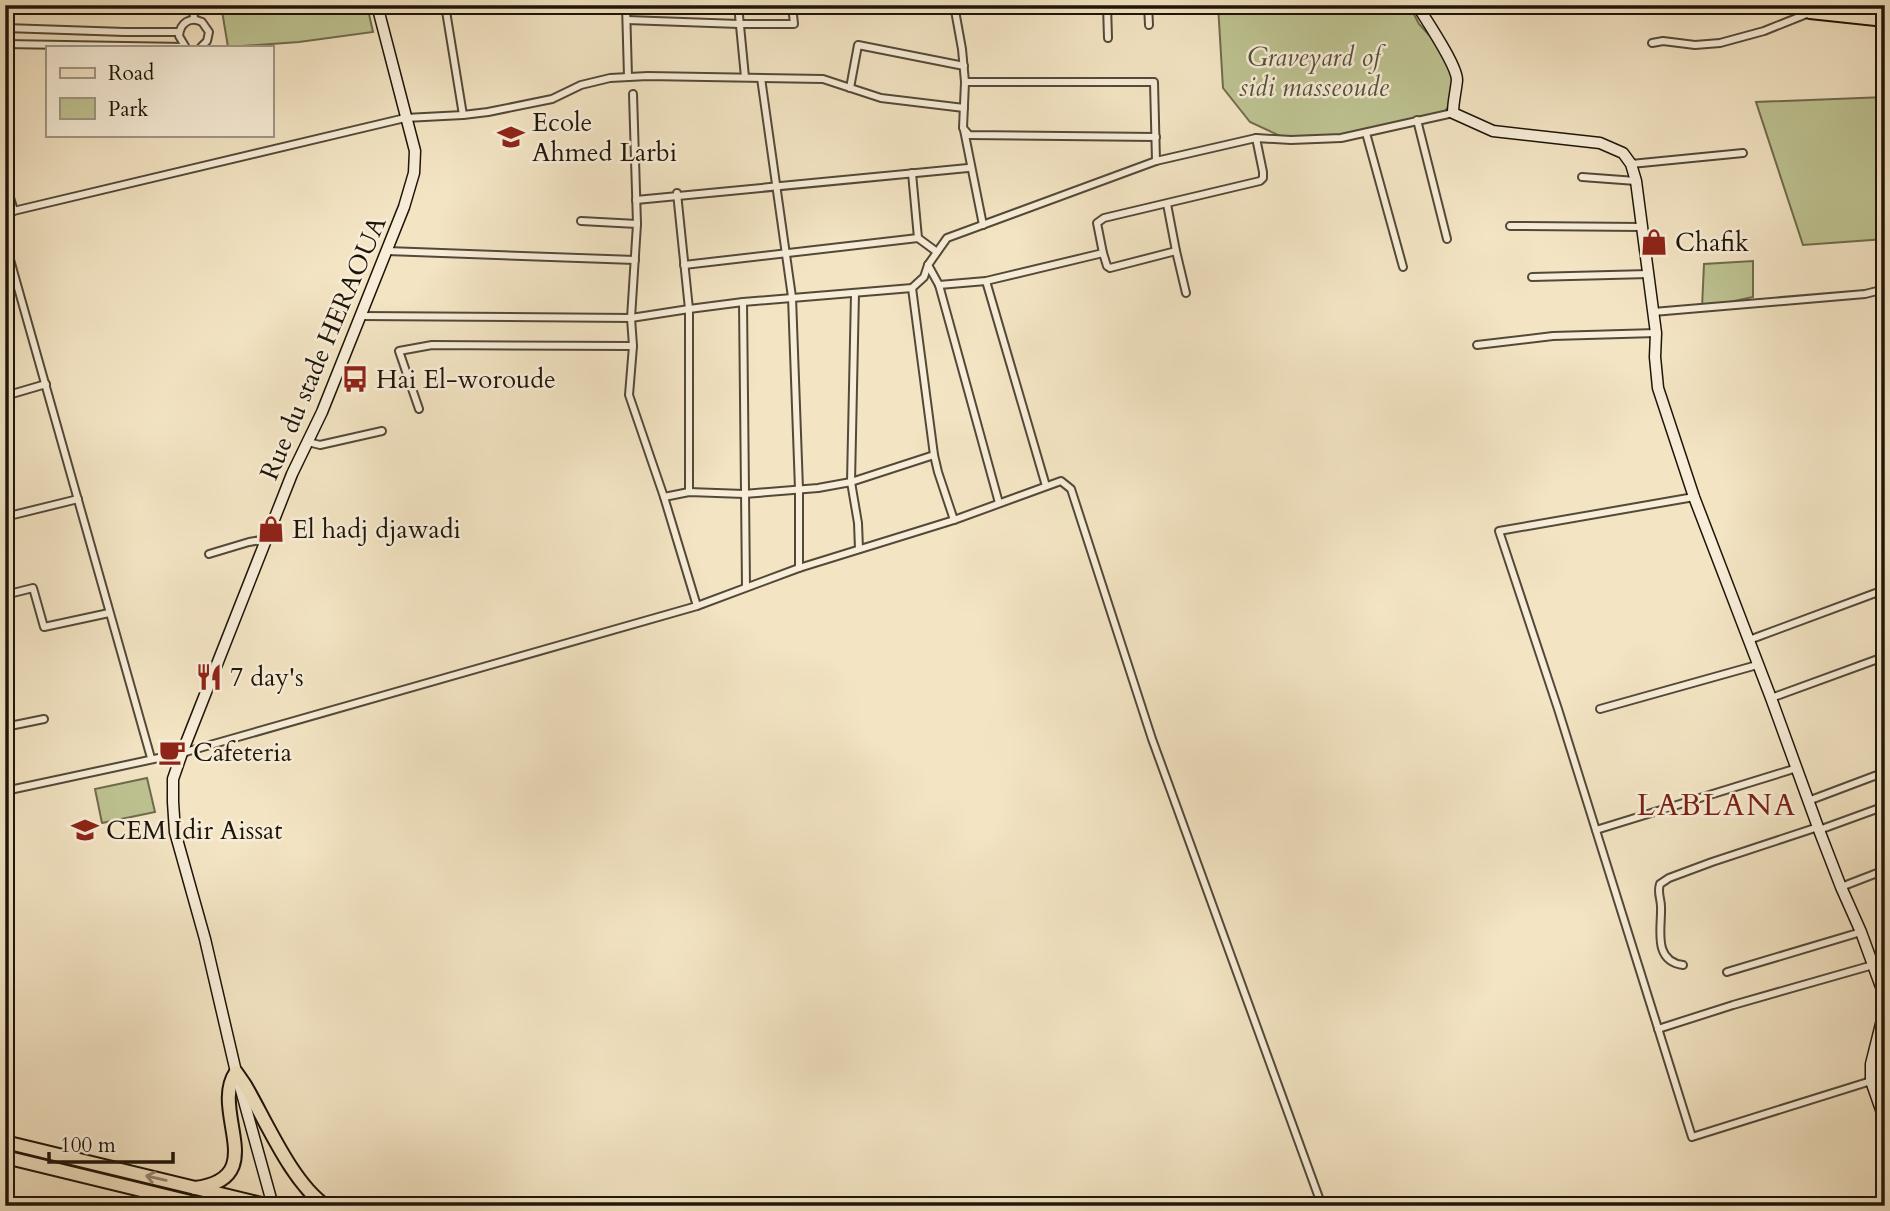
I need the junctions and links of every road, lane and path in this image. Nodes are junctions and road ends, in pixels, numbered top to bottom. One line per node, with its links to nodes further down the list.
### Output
1 (193, 5): 14 (street)
2 (377, 5): 37 (street, Rue du stade HERAOUA)
3 (444, 5): 36 (street)
4 (626, 5): 15 (street)
5 (738, 5): 17 (street)
6 (792, 5): 17 (street)
7 (954, 5): 27 (street)
8 (1107, 5): 21 (street)
9 (1148, 5): 18 (street)
10 (1417, 5): 35 (street)
11 (1789, 5): 13 (main road)
12 (1834, 11): 13 (main road); 16 (main road)
13 (1810, 13): 22 (street)
14 (194, 19): 20 (street); 26 (street)
15 (626, 20): 17 (street); 28 (street)
16 (1885, 21)
17 (740, 24): 29 (street)
18 (1149, 25)
19 (5, 29): 20 (street)
20 (179, 32): 25 (street)
21 (1108, 38)
22 (1652, 43)
23 (5, 44): 24 (street)
24 (126, 46)
25 (185, 46)
26 (202, 46)
27 (964, 66): 31 (street); 32 (street)
28 (628, 77): 29 (street); 36 (street)
29 (745, 78): 30 (street)
30 (761, 78): 32 (street); 51 (street)
31 (965, 82): 34 (street); 41 (street)
32 (850, 88): 34 (street)
33 (633, 94): 53 (street)
34 (964, 108): 39 (street)
35 (1453, 113): 38 (street); 45 (street)
36 (463, 115): 37 (street)
37 (405, 118): 55 (street); 65 (street, Rue du stade HERAOUA)
38 (1416, 120): 40 (street); 63 (street)
39 (963, 128): 41 (street); 59 (street)
40 (1366, 133): 42 (street); 73 (street)
41 (1156, 137): 44 (street)
42 (1255, 138): 44 (street); 54 (street)
43 (1743, 153): 45 (street)
44 (1156, 161): 59 (street)
45 (1631, 164): 50 (street)
46 (968, 168): 47 (street)
47 (912, 173): 51 (street); 62 (street)
48 (1582, 177): 50 (street)
49 (5, 181): 55 (street)
50 (1636, 181): 61 (street)
51 (776, 187): 52 (street); 68 (street)
52 (677, 195): 53 (street); 71 (street)
53 (636, 200): 58 (street)
54 (1167, 204): 66 (street); 69 (street)
55 (14, 211): 56 (street)
56 (5, 213)
57 (581, 221): 58 (street)
58 (637, 224): 70 (street)
59 (983, 225): 67 (street)
60 (1510, 226): 61 (street)
61 (1642, 228): 74 (street)
62 (918, 238): 67 (street); 68 (street)
63 (1447, 239)
64 (5, 242): 91 (street)
65 (387, 251): 70 (street); 86 (street, Rue du stade HERAOUA)
66 (1176, 251): 69 (street); 81 (street)
67 (937, 252): 72 (street)
68 (786, 253): 71 (street); 82 (street)
69 (1103, 253): 76 (street)
70 (635, 260): 87 (street)
71 (684, 265): 84 (street)
72 (928, 265): 77 (street); 78 (street)
73 (1403, 267)
74 (1649, 274): 75 (street); 85 (street)
75 (1532, 277)
76 (986, 281): 77 (street); 98 (street)
77 (939, 285): 105 (street)
78 (912, 288): 80 (street); 96 (street)
79 (1885, 289): 85 (street)
80 (855, 293): 82 (street); 97 (street)
81 (1185, 293)
82 (792, 297): 83 (street); 99 (street)
83 (743, 302): 84 (street); 101 (street)
84 (689, 309): 87 (street); 100 (street)
85 (1653, 312): 88 (street)
86 (360, 316): 87 (street); 95 (street, Rue du stade HERAOUA)
87 (631, 318): 90 (street)
88 (1656, 333): 89 (street); 103 (street)
89 (1477, 345)
90 (633, 346): 93 (street); 102 (street)
91 (46, 384): 92 (street); 104 (street)
92 (5, 396)
93 (419, 409)
94 (382, 431): 95 (street)
95 (308, 442): 108 (street, Rue du stade HERAOUA)
96 (934, 455): 97 (street); 107 (street)
97 (851, 482): 99 (street); 109 (street)
98 (1046, 486): 105 (street); 149 (street)
99 (799, 489): 101 (street); 111 (street)
100 (690, 492): 101 (street); 102 (street)
101 (744, 494): 112 (street)
102 (664, 497): 115 (street)
103 (1694, 497): 117 (street); 132 (street)
104 (78, 499): 106 (street); 116 (street)
105 (999, 503): 107 (street)
106 (5, 517)
107 (954, 520): 109 (street)
108 (267, 539): 110 (street); 124 (street, Rue du stade HERAOUA)
109 (859, 549): 111 (street)
110 (209, 554)
111 (799, 568): 112 (street)
112 (746, 587): 115 (street)
113 (1881, 592): 117 (street)
114 (5, 595): 116 (street)
115 (697, 606): 124 (street)
116 (109, 613): 125 (street)
117 (1749, 640): 118 (street)
118 (1757, 665): 120 (street); 121 (street)
119 (1885, 680): 120 (street)
120 (1771, 698): 126 (street)
121 (1600, 709)
122 (44, 719): 123 (street)
123 (5, 727)
124 (182, 753): 125 (street); 140 (street, Rue du stade HERAOUA)
125 (151, 758): 128 (street)
126 (1797, 768): 129 (street); 132 (street)
127 (1885, 772): 129 (street)
128 (5, 791)
129 (1808, 802): 131 (street)
130 (1885, 806): 131 (street)
131 (1818, 829): 134 (street); 136 (street)
132 (1596, 830): 139 (street)
133 (1885, 870): 134 (street)
134 (1841, 887): 135 (street)
135 (1861, 932): 137 (street); 138 (street)
136 (1683, 965)
137 (1873, 965): 139 (street); 141 (street)
138 (1727, 972)
139 (1658, 1029): 141 (street)
140 (236, 1072): 145 (highway); 147 (street, Rue du stade HERAOUA); 148 (highway)
141 (1871, 1081): 142 (street)
142 (1885, 1121)
143 (5, 1142): 145 (highway, one-way to 143)
144 (5, 1157): 146 (highway)
145 (195, 1188): 147 (highway)
146 (201, 1205)
147 (272, 1206)
148 (326, 1206)
149 (1322, 1206)

